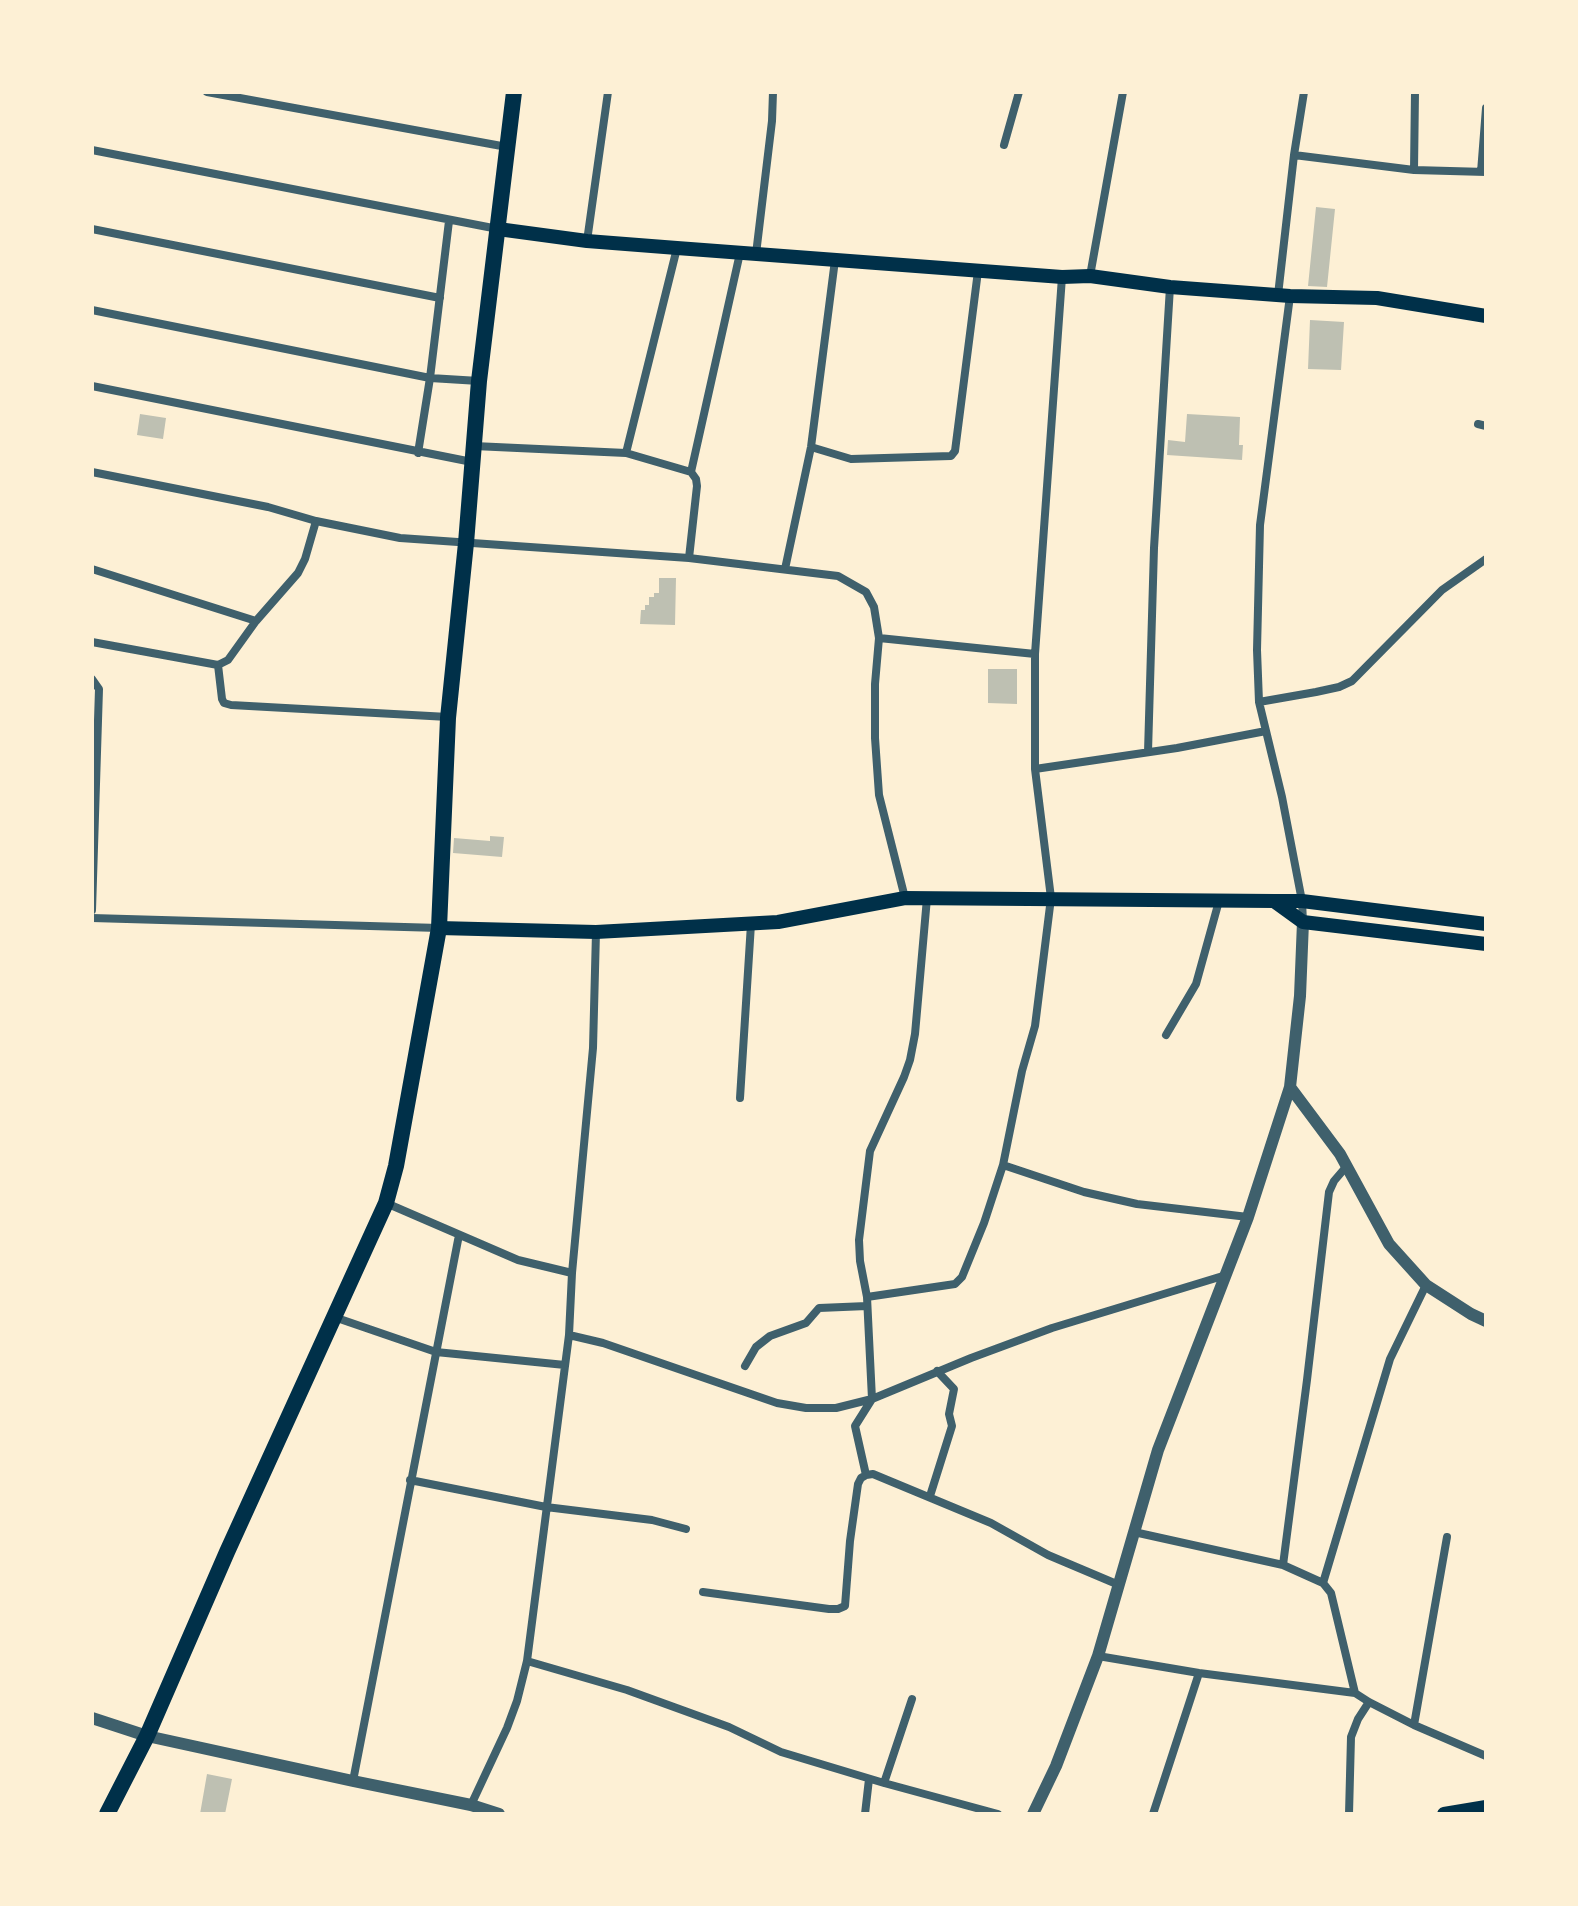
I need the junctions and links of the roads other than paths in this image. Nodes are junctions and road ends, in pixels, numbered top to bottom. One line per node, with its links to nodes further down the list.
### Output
1 (207, 92): 11 (street)
2 (514, 92): 11 (main road)
3 (608, 92): 19 (street)
4 (773, 92): 21 (street)
5 (1019, 92): 10 (street)
6 (1123, 92): 24 (street)
7 (1304, 92): 13 (street)
8 (1415, 92): 14 (street)
9 (1486, 108): 15 (street)
10 (1004, 145)
11 (508, 147): 18 (main road)
12 (92, 150): 16 (street)
13 (1294, 155): 14 (street); 27 (street)
14 (1414, 170): 15 (street)
15 (1484, 172)
16 (449, 221): 18 (street); 28 (street)
17 (92, 229): 28 (street)
18 (498, 229): 19 (main road); 32 (main road)
19 (587, 241): 20 (main road)
20 (677, 248): 21 (main road); 36 (street)
21 (748, 254): 22 (main road); 39 (street)
22 (835, 260): 23 (main road); 34 (street)
23 (978, 271): 25 (main road); 34 (street)
24 (1090, 276): 25 (main road); 26 (main road)
25 (1062, 277): 49 (street)
26 (1170, 287): 27 (main road); 55 (street)
27 (1284, 296): 30 (main road); 52 (street)
28 (440, 298): 31 (street)
29 (92, 310): 31 (street)
30 (1486, 316)
31 (430, 378): 32 (street); 35 (street)
32 (479, 381): 37 (main road)
33 (92, 386): 35 (street)
34 (811, 447): 45 (street)
35 (418, 453): 37 (street)
36 (626, 453): 37 (street); 39 (street)
37 (473, 454): 41 (main road)
38 (92, 472): 40 (street)
39 (691, 472): 42 (street)
40 (316, 521): 41 (street); 46 (street)
41 (466, 543): 42 (street); 53 (main road)
42 (689, 558): 45 (street)
43 (1486, 559): 52 (street)
44 (92, 569): 46 (street)
45 (785, 569): 47 (street)
46 (256, 621): 50 (street)
47 (879, 638): 49 (street); 57 (street)
48 (92, 642): 50 (street)
49 (1035, 654): 56 (street)
50 (218, 665): 53 (street)
51 (92, 679): 63 (street)
52 (1259, 702): 54 (street)
53 (448, 718): 68 (main road)
54 (1266, 731): 55 (street); 62 (street)
55 (1148, 752): 56 (street)
56 (1035, 769): 59 (street)
57 (905, 898): 58 (main road); 66 (main road)
58 (927, 898): 59 (main road); 82 (street)
59 (1051, 898): 60 (main road); 74 (street)
60 (1219, 901): 61 (main road); 71 (street)
61 (1274, 901): 62 (main road); 65 (main road)
62 (1302, 901): 65 (street); 67 (main road)
63 (92, 910)
64 (92, 918): 68 (street)
65 (1303, 922): 70 (main road); 72 (street)
66 (751, 924): 69 (main road); 73 (street)
67 (1486, 924)
68 (439, 928): 69 (main road); 76 (main road)
69 (596, 932): 79 (street)
70 (1486, 944)
71 (1166, 1035)
72 (1290, 1087): 75 (street); 77 (street)
73 (740, 1098)
74 (1003, 1165): 77 (street); 82 (street)
75 (1346, 1167): 81 (street); 98 (street)
76 (386, 1203): 78 (street); 83 (main road)
77 (1248, 1217): 80 (street)
78 (459, 1235): 79 (street); 86 (street)
79 (572, 1273): 85 (street)
80 (1226, 1275): 89 (street); 96 (street)
81 (1426, 1285): 84 (street); 99 (street)
82 (867, 1301): 88 (street); 90 (street)
83 (334, 1317): 86 (street); 110 (main road)
84 (1486, 1321)
85 (569, 1335): 87 (street); 90 (street)
86 (436, 1352): 87 (street); 92 (street)
87 (565, 1365): 94 (street)
88 (745, 1366)
89 (937, 1371): 90 (street); 93 (street)
90 (872, 1399): 91 (street)
91 (866, 1475): 93 (street); 101 (street)
92 (410, 1480): 94 (street); 113 (street)
93 (930, 1496): 100 (street)
94 (546, 1507): 95 (street); 103 (street)
95 (686, 1529)
96 (1134, 1532): 98 (street); 100 (street)
97 (1447, 1537): 109 (street)
98 (1283, 1565): 99 (street)
99 (1323, 1583): 105 (street)
100 (1119, 1585): 102 (street)
101 (703, 1592)
102 (1098, 1656): 104 (street); 121 (street)
103 (527, 1661): 112 (street); 115 (street)
104 (1199, 1673): 105 (street); 122 (street)
105 (1355, 1693): 107 (street)
106 (912, 1699): 114 (street)
107 (1369, 1702): 109 (street); 123 (street)
108 (92, 1718): 110 (street)
109 (1414, 1725): 111 (street)
110 (147, 1736): 113 (street); 118 (main road)
111 (1486, 1756)
112 (869, 1779): 114 (street); 119 (street)
113 (353, 1781): 115 (street)
114 (884, 1783): 120 (street)
115 (471, 1805): 117 (street)
116 (1486, 1807): 124 (main road)
117 (493, 1813)
118 (107, 1814)
119 (865, 1814)
120 (998, 1814)
121 (1033, 1814)
122 (1153, 1814)
123 (1349, 1814)
124 (1444, 1814)

